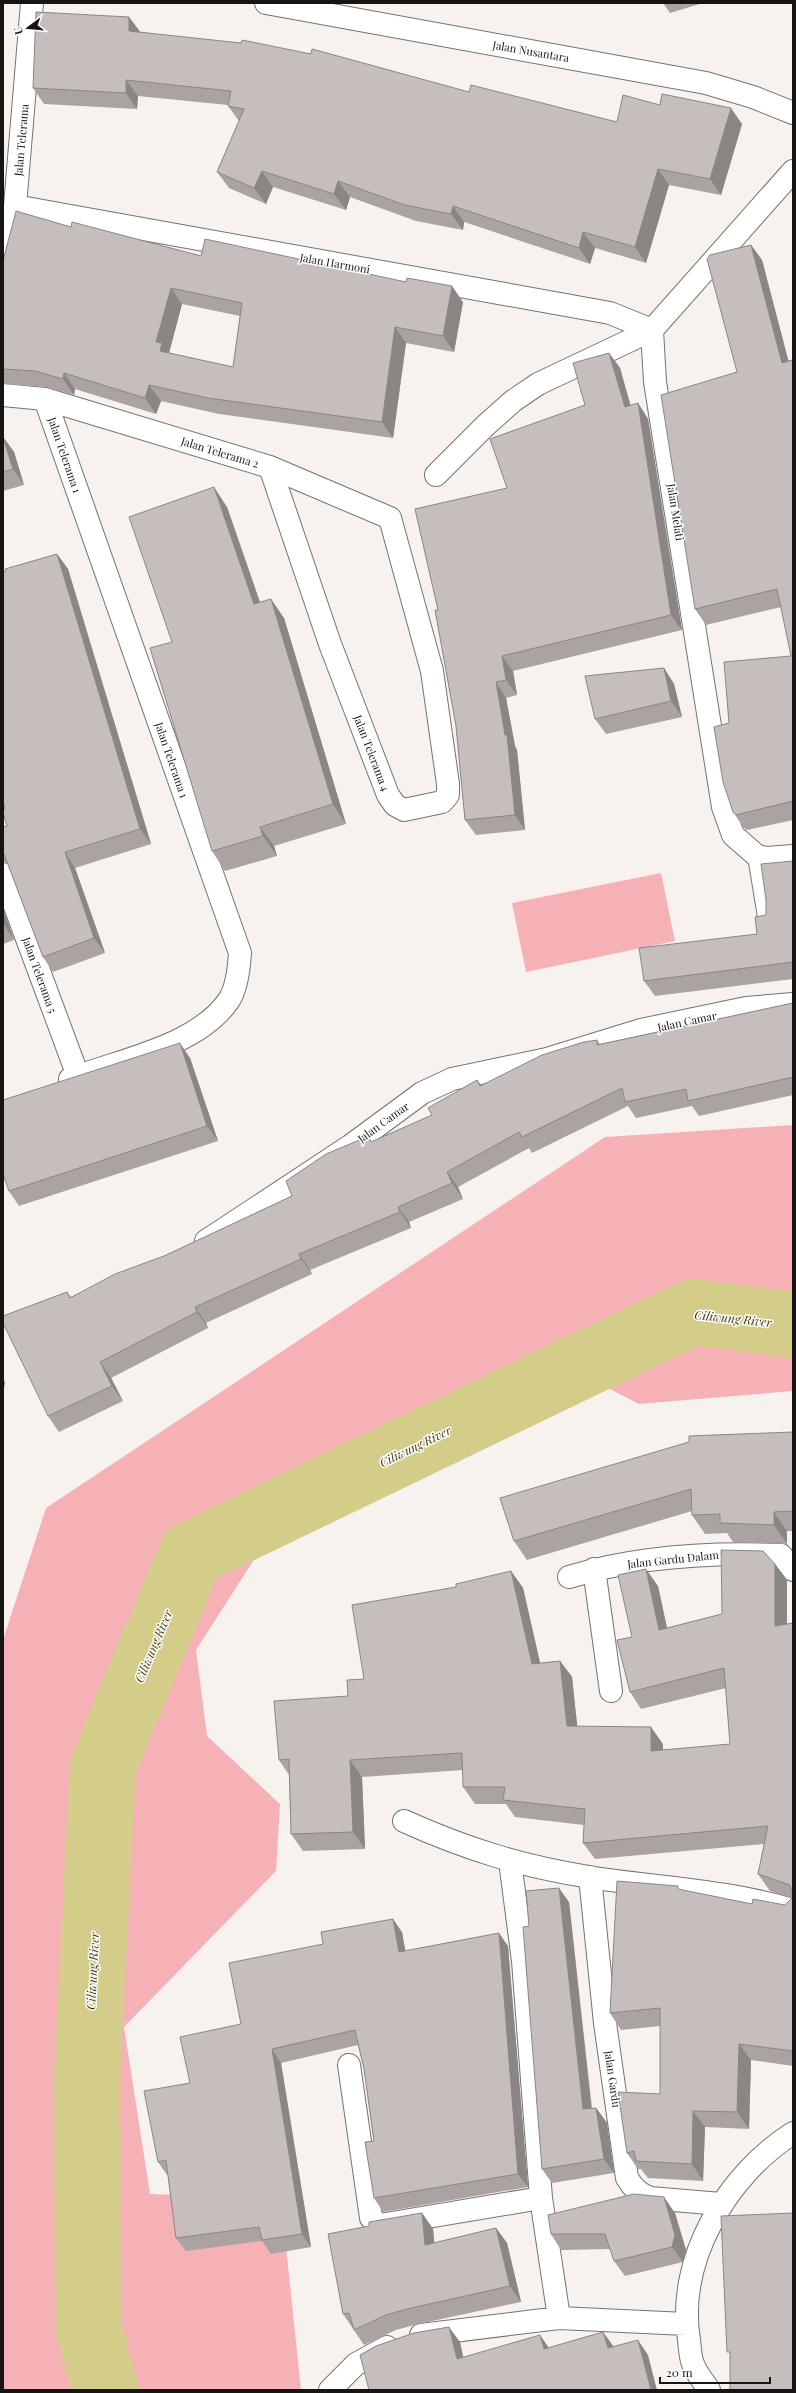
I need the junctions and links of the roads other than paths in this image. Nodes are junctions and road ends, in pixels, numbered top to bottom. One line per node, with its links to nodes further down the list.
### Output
1 (32, 3): 5 (street, Jalan Telerama)
2 (266, 3): 3 (street, Jalan Nusantara)
3 (793, 112)
4 (793, 171): 7 (street)
5 (15, 206): 6 (street, Jalan Telerama); 7 (street, Jalan Harmoni)
6 (3, 276)
7 (652, 330): 11 (street); 13 (street, Jalan Melati)
8 (3, 395): 9 (street)
9 (45, 399): 10 (street, Jalan Telerama 2); 18 (street, Jalan Telerama 1)
10 (270, 467): 12 (street, Jalan Telerama 2); 12 (street, Jalan Telerama 4)
11 (436, 475)
12 (390, 518)
13 (757, 856): 14 (street); 16 (lane)
14 (793, 856)
15 (3, 874): 18 (street, Jalan Telerama 5)
16 (767, 917)
17 (793, 1004): 20 (street, Jalan Camar)
18 (78, 1076): 19 (street, Jalan Telerama 1)
19 (48, 1088)
20 (190, 1250)
21 (594, 1569): 22 (street, Jalan Gardu Dalam); 23 (street, Jalan Gardu Dalam); 24 (street)
22 (793, 1570)
23 (569, 1577)
24 (611, 1691)
25 (404, 1821): 26 (street)
26 (510, 1861): 27 (street); 31 (street)
27 (590, 1877): 28 (street); 32 (street, Jalan Gardu)
28 (793, 1910)
29 (349, 2065): 31 (street)
30 (793, 2133): 32 (street)
31 (541, 2198): 33 (street)
32 (721, 2204): 34 (street)
33 (560, 2318): 34 (street); 35 (street)
34 (686, 2324): 36 (street)
35 (330, 2390)
36 (708, 2390)

